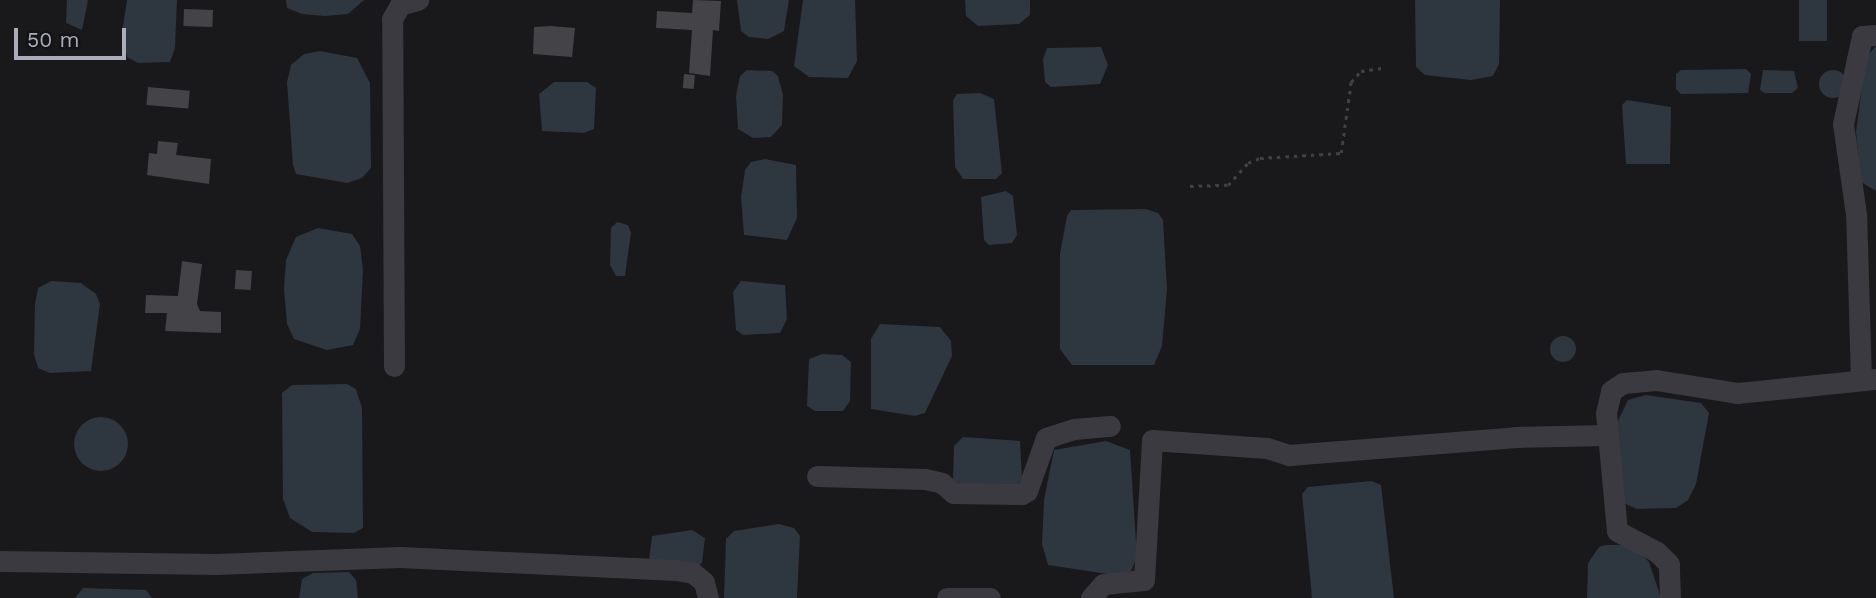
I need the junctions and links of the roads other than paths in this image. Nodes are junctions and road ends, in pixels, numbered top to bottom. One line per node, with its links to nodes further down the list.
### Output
1 (418, 0): 3 (street)
2 (1876, 35): 4 (street)
3 (394, 366)
4 (1869, 379): 6 (street)
5 (1110, 426): 7 (street)
6 (1607, 435): 12 (street); 13 (street)
7 (817, 476)
8 (0, 561): 9 (street)
9 (708, 598)
10 (947, 598): 11 (street)
11 (990, 598)
12 (1091, 598)
13 (1670, 598)

